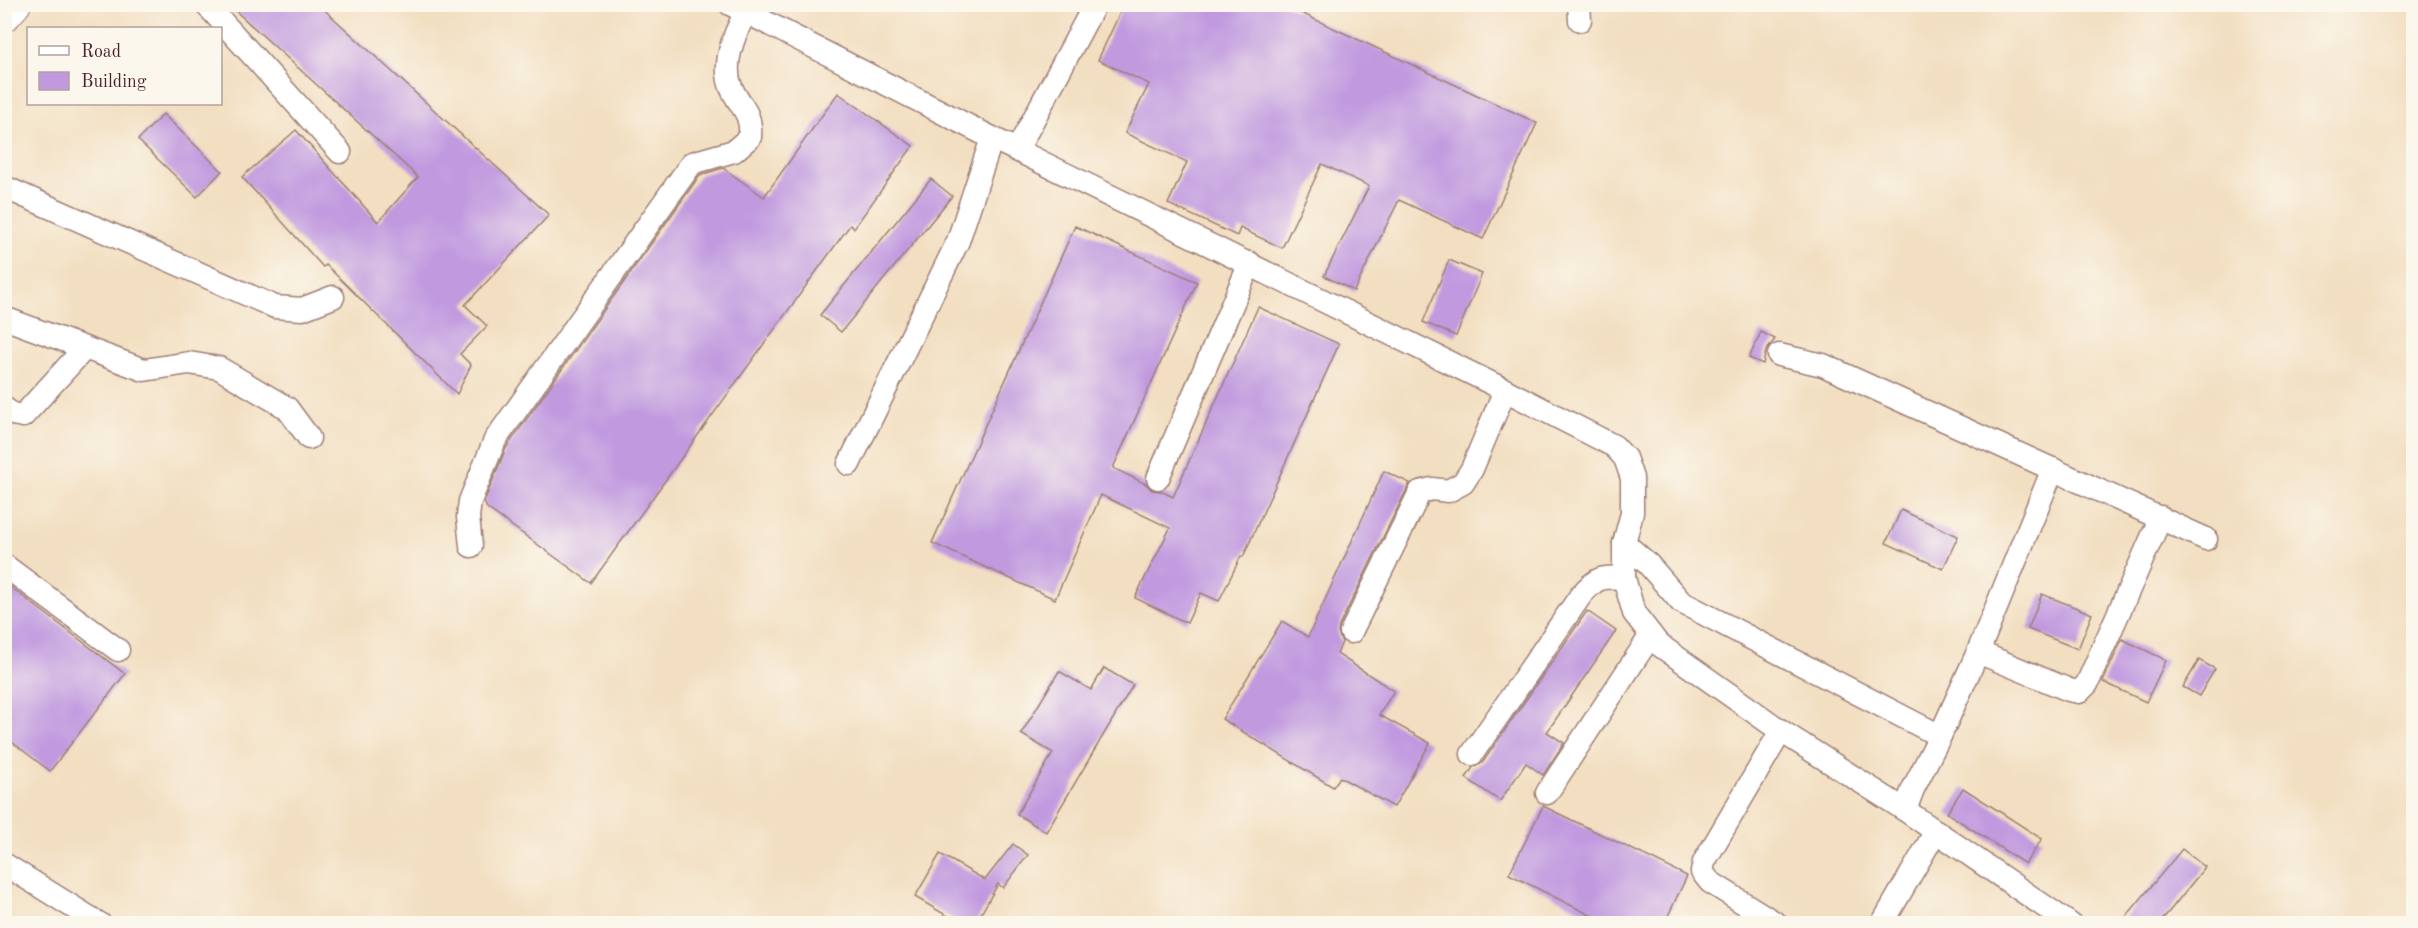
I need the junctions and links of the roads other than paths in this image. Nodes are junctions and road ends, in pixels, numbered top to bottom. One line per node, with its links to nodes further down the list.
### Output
1 (14, 4): 5 (highway)
2 (206, 4): 8 (street)
3 (1095, 4): 7 (street)
4 (743, 7): 6 (street); 24 (street)
5 (4, 15)
6 (992, 138): 7 (street); 18 (street)
7 (1017, 150): 10 (street)
8 (340, 152)
9 (4, 187): 11 (street)
10 (1250, 263): 15 (street); 20 (street)
11 (333, 297)
12 (4, 318): 13 (street)
13 (84, 349): 16 (street); 17 (street)
14 (1779, 355): 19 (street)
15 (1505, 390): 23 (street); 27 (street)
16 (4, 408)
17 (309, 438)
18 (849, 464)
19 (2052, 469): 21 (street); 30 (street)
20 (1158, 478)
21 (2160, 517): 22 (street); 30 (street)
22 (2206, 539)
23 (1624, 543): 26 (street); 32 (street)
24 (471, 546)
25 (4, 565): 29 (street)
26 (1624, 578): 28 (street); 33 (street)
27 (1351, 632)
28 (1651, 635): 31 (street); 34 (street)
29 (118, 650)
30 (1978, 652): 32 (street)
31 (1781, 731): 35 (street); 39 (street)
32 (1940, 736): 35 (street)
33 (1472, 754)
34 (1547, 793)
35 (1905, 810): 36 (street)
36 (1936, 831): 40 (street); 41 (street)
37 (4, 864): 38 (street)
38 (100, 924)
39 (1777, 924)
40 (1882, 924)
41 (2070, 924)

